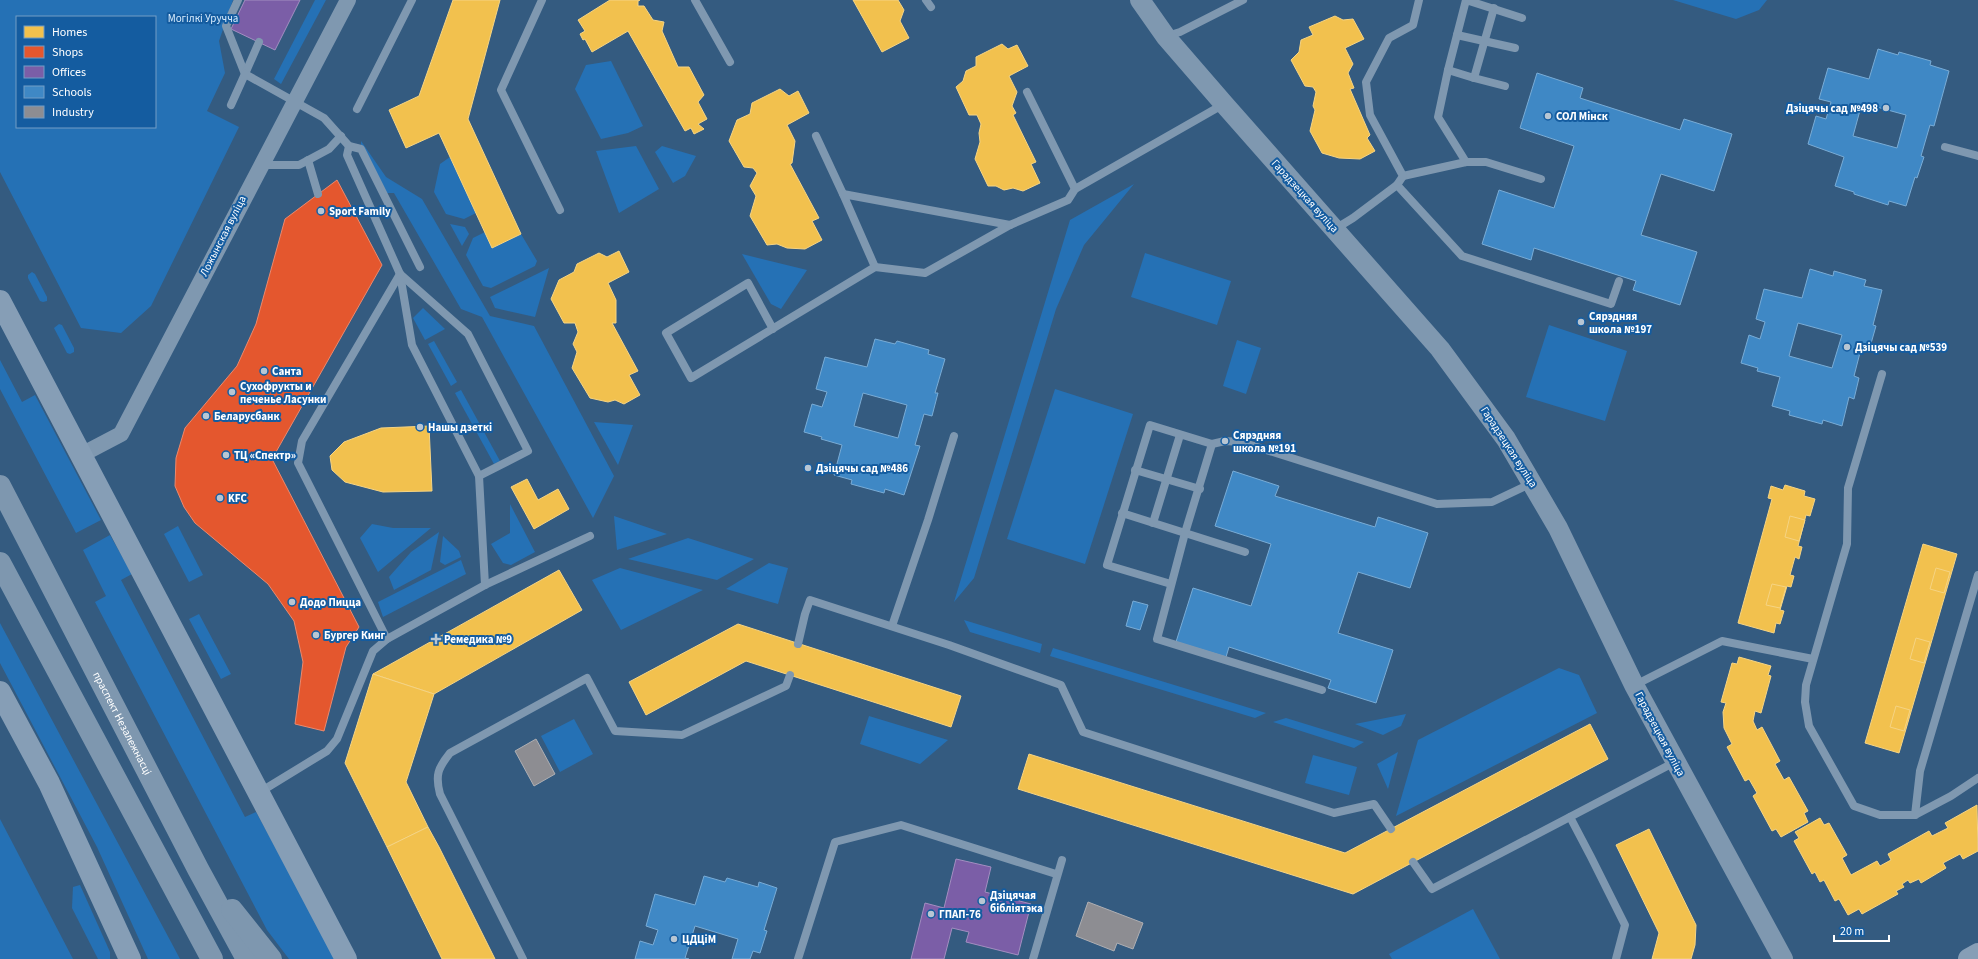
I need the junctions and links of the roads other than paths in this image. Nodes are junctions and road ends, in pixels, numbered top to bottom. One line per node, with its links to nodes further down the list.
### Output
1 (238, 0): 18 (lane)
2 (348, 0): 22 (street, Ложынская вуліца)
3 (412, 0): 25 (lane)
4 (542, 0): 40 (lane)
5 (695, 0): 16 (lane)
6 (1140, 0): 12 (street, Гарадзецкая вуліца)
7 (1243, 0): 12 (lane)
8 (1419, 0): 34 (lane)
9 (1494, 8): 10 (lane); 11 (lane); 13 (lane)
10 (1522, 18)
11 (1457, 34): 13 (lane); 17 (lane)
12 (1166, 36): 23 (street, Гарадзецкая вуліца)
13 (1485, 41): 15 (lane); 19 (lane)
14 (259, 42): 18 (lane)
15 (1515, 48)
16 (730, 62)
17 (1448, 70): 19 (lane); 32 (lane)
18 (245, 74): 22 (lane); 24 (lane)
19 (1474, 78): 20 (lane)
20 (1505, 86)
21 (1027, 92): 37 (lane)
22 (294, 101): 26 (lane); 33 (street, Ложынская вуліца)
23 (1224, 104): 37 (lane); 42 (street, Гарадзецкая вуліца)
24 (231, 105)
25 (357, 109)
26 (341, 136): 28 (lane); 31 (lane)
27 (816, 136): 39 (lane)
28 (350, 146): 43 (lane); 45 (lane)
29 (1945, 147): 30 (lane)
30 (1978, 156)
31 (308, 160): 33 (lane); 38 (lane)
32 (1466, 162): 34 (lane); 35 (lane)
33 (260, 165): 53 (street, Ложынская вуліца)
34 (1403, 176): 36 (lane)
35 (1541, 179)
36 (1397, 185): 42 (lane); 46 (lane)
37 (1075, 189): 41 (lane)
38 (318, 194)
39 (843, 194): 41 (lane); 44 (lane)
40 (560, 210)
41 (1010, 225): 44 (lane)
42 (1335, 229): 57 (street, Гарадзецкая вуліца)
43 (420, 267)
44 (875, 267): 48 (lane)
45 (400, 274): 55 (lane); 55 (lane); 70 (lane)
46 (1619, 281)
47 (0, 301): 53 (main road)
48 (773, 329): 48 (lane)
49 (1882, 374): 72 (lane)
50 (1180, 434): 52 (lane); 54 (lane); 56 (lane)
51 (954, 436): 69 (lane)
52 (1212, 444): 57 (lane); 59 (lane)
53 (81, 455): 79 (main road)
54 (1135, 470): 56 (lane); 60 (lane)
55 (479, 476): 68 (lane)
56 (1167, 479): 59 (lane); 61 (lane)
57 (1533, 483): 74 (street, Гарадзецкая вуліца)
58 (0, 486): 85 (highway, праспект Незалежнасці)
59 (1200, 488): 62 (lane)
60 (1122, 513): 61 (lane); 67 (lane)
61 (1153, 523): 62 (lane)
62 (1186, 533): 64 (lane); 67 (lane)
63 (590, 536): 68 (lane)
64 (1245, 552)
65 (0, 564): 87 (highway)
66 (1978, 576): 80 (lane)
67 (1171, 584): 75 (lane)
68 (485, 586): 70 (lane)
69 (892, 626): 71 (lane); 82 (lane)
70 (387, 639): 79 (lane)
71 (798, 644)
72 (1813, 660): 74 (lane); 80 (lane)
73 (790, 675): 95 (lane)
74 (1634, 685): 77 (street, Гарадзецкая вуліца)
75 (1322, 690)
76 (0, 692): 89 (main road)
77 (1675, 762): 81 (lane); 99 (street, Гарадзецкая вуліца)
78 (1978, 778): 80 (lane)
79 (259, 792): 94 (main road)
80 (1915, 815)
81 (1570, 817): 84 (lane); 98 (lane)
82 (1391, 829)
83 (1062, 860): 86 (lane)
84 (1414, 862)
85 (198, 869): 92 (highway, праспект Незалежнасці); 93 (highway)
86 (1056, 874): 96 (lane); 97 (lane)
87 (170, 880): 90 (highway); 91 (highway)
88 (1978, 954): 100 (main road)
89 (130, 959)
90 (200, 959)
91 (212, 959)
92 (247, 959)
93 (271, 959)
94 (346, 959)
95 (523, 959)
96 (798, 959)
97 (1033, 959)
98 (1616, 959)
99 (1783, 959)
100 (1969, 959)

